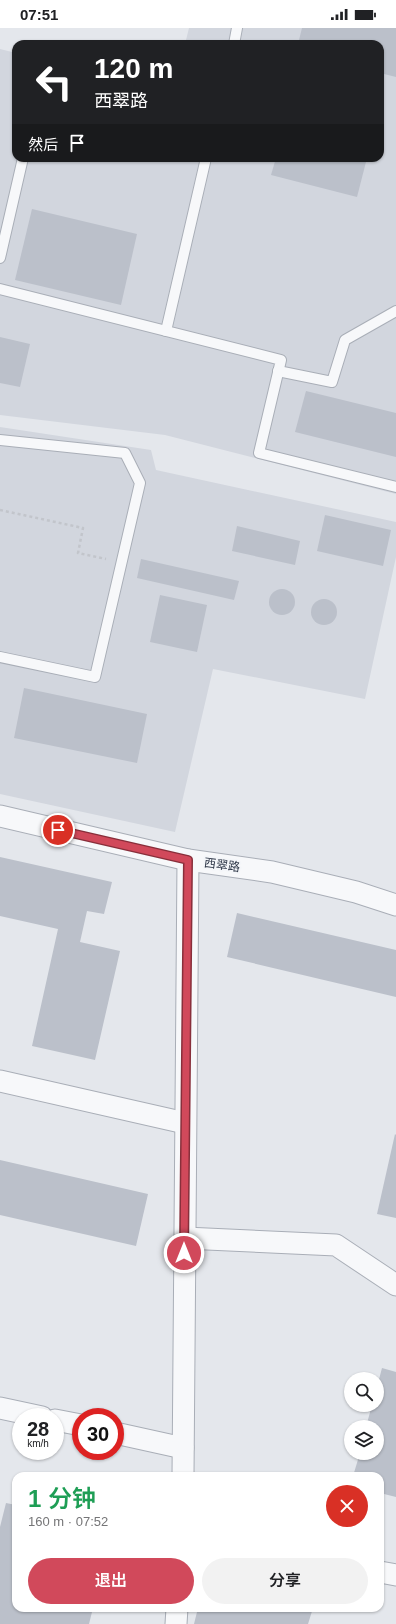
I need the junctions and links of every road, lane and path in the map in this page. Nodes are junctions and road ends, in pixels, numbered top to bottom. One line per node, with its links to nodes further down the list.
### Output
1 (237, 28): 2 (lane)
2 (235, 40)
3 (22, 162): 5 (lane)
4 (205, 162): 8 (lane)
5 (0, 258)
6 (0, 289): 8 (lane)
7 (396, 311): 9 (lane)
8 (166, 331): 9 (lane)
9 (278, 371): 11 (lane)
10 (0, 440): 13 (lane)
11 (396, 487)
12 (0, 510): 13 (path)
13 (121, 563): 14 (lane)
14 (0, 657)
15 (0, 816): 16 (street, 西翠路)
16 (188, 860): 17 (street, 西翠路); 19 (street)
17 (396, 905)
18 (0, 1081): 19 (street)
19 (185, 1123): 20 (street)
20 (185, 1238): 21 (street); 25 (street)
21 (396, 1285)
22 (0, 1408): 23 (street)
23 (12, 1411)
24 (124, 1435): 25 (street)
25 (183, 1448): 26 (street)
26 (183, 1472)
27 (384, 1573): 28 (street)
28 (396, 1575)
29 (177, 1612): 30 (street)
30 (176, 1624)

